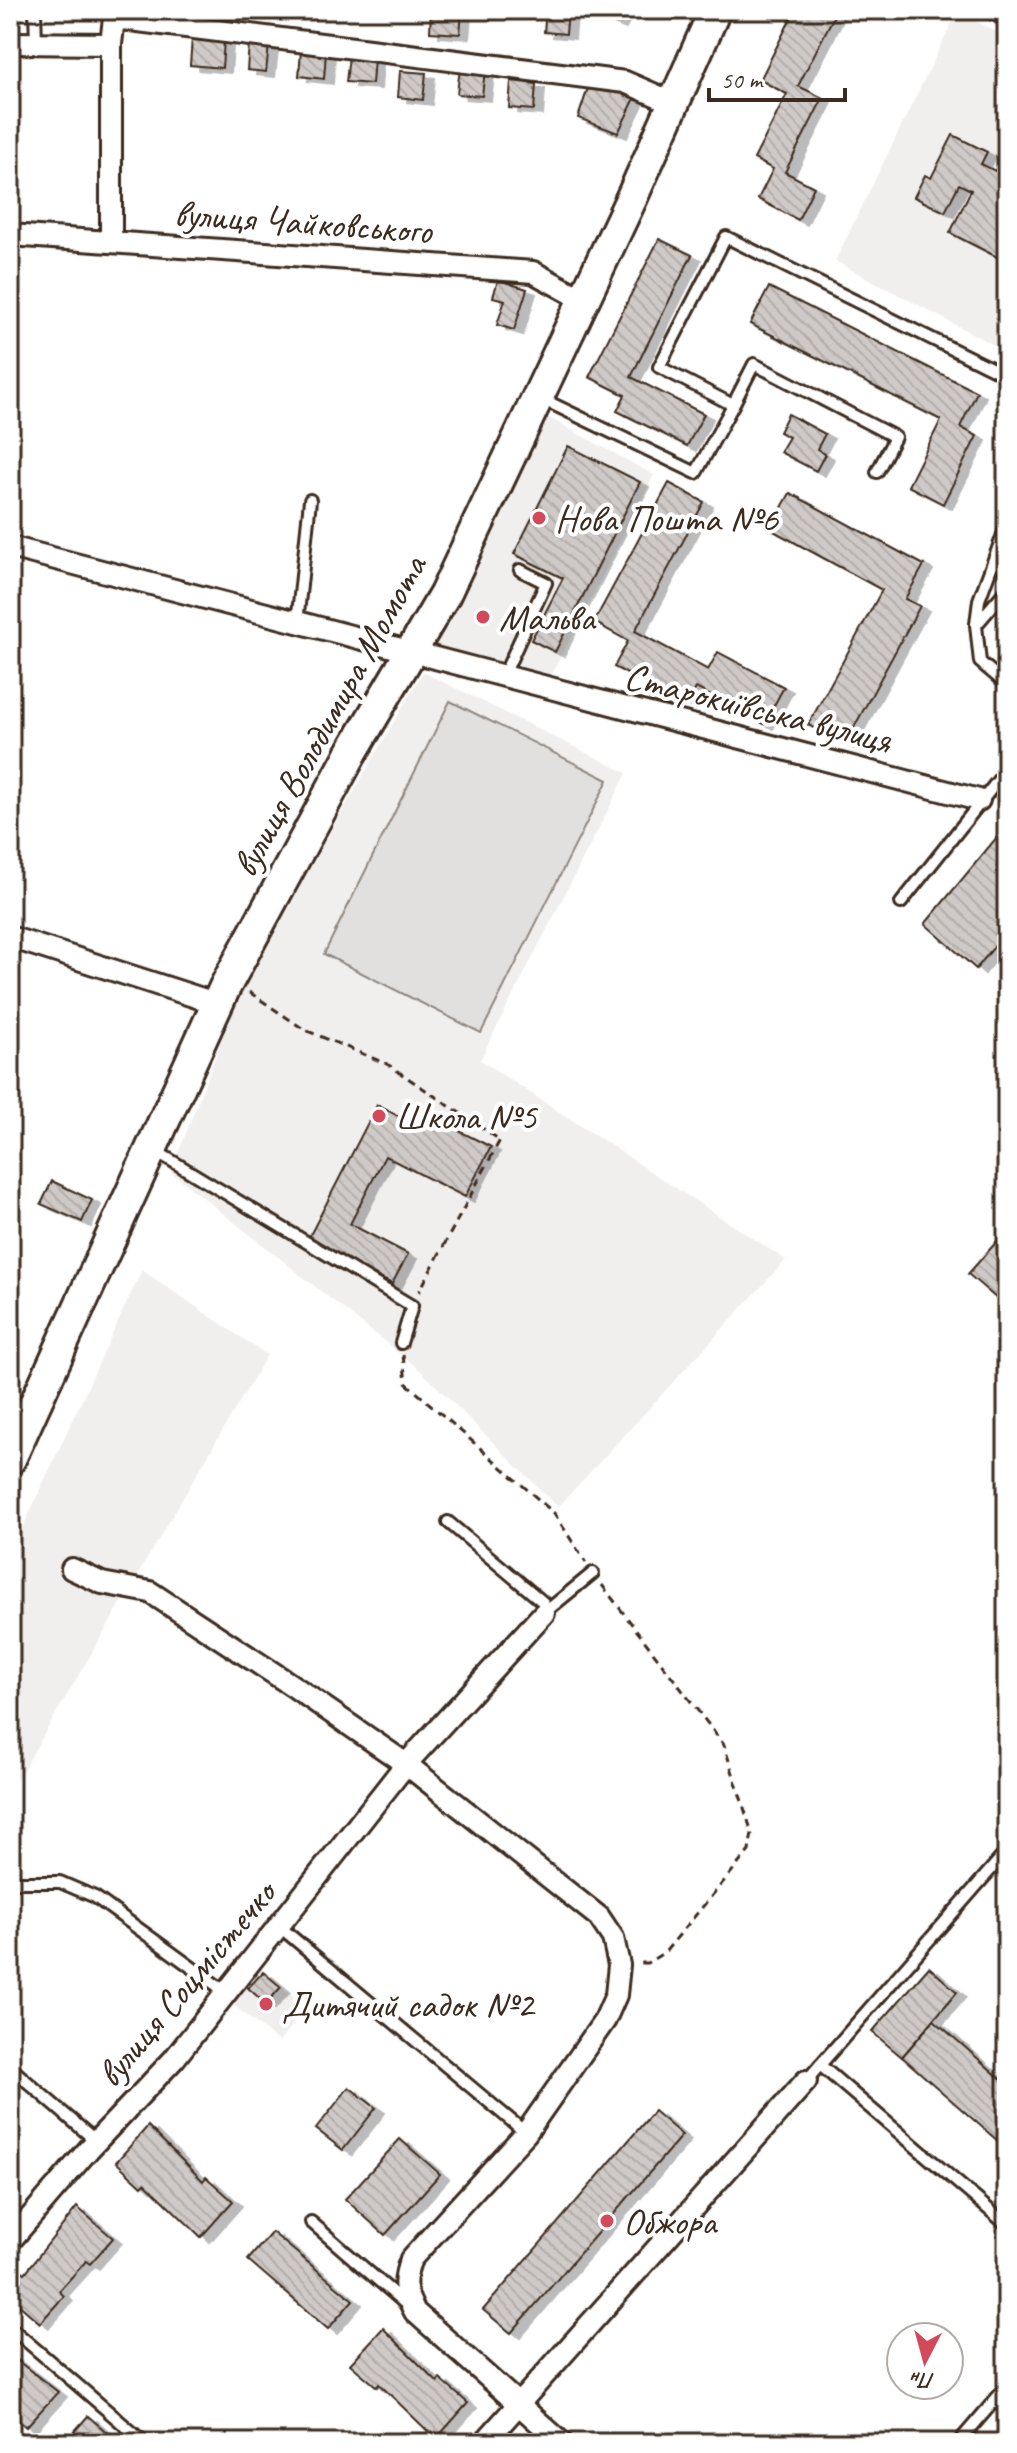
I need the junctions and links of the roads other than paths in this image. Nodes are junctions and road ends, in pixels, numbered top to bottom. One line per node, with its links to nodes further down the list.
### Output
1 (35, 10): 7 (lane)
2 (715, 10): 9 (street, вулиця Володимира Момота)
3 (987, 10): 5 (lane)
4 (114, 14): 8 (street); 9 (street)
5 (1007, 22)
6 (10, 43): 7 (street)
7 (36, 43): 8 (street)
8 (111, 44): 11 (street)
9 (674, 103): 12 (street, вулиця Володимира Момота)
10 (10, 235): 11 (street, вулиця Чайковського)
11 (111, 242): 12 (street, вулиця Чайковського)
12 (584, 300): 14 (street, вулиця Володимира Момота)
13 (1007, 376): 15 (lane)
14 (538, 397): 15 (lane); 24 (street, вулиця Володимира Момота)
15 (733, 405): 16 (lane)
16 (877, 472)
17 (310, 500): 22 (lane)
18 (1007, 524): 23 (lane)
19 (10, 547): 22 (street, Старокиївська вулиця)
20 (520, 570): 25 (lane)
21 (1007, 589): 23 (lane)
22 (297, 623): 24 (street, Старокиївська вулиця)
23 (976, 625): 26 (lane)
24 (411, 654): 25 (street, Старокиївська вулиця); 31 (street, вулиця Володимира Момота)
25 (503, 677): 28 (street, Старокиївська вулиця)
26 (1007, 685)
27 (1007, 769): 28 (lane)
28 (979, 800): 29 (lane)
29 (901, 903)
30 (10, 937): 31 (street)
31 (224, 992): 32 (street, вулиця Володимира Момота)
32 (152, 1149): 33 (lane); 34 (street, вулиця Володимира Момота)
33 (401, 1343)
34 (10, 1459)
35 (448, 1522): 38 (lane)
36 (72, 1569): 39 (street)
37 (593, 1573): 38 (lane)
38 (544, 1613): 39 (street, вулиця Соцмістечко)
39 (406, 1764): 42 (street, вулиця Соцмістечко); 47 (street)
40 (1007, 1851): 44 (lane)
41 (10, 1882): 43 (lane)
42 (280, 1927): 43 (street, вулиця Соцмістечко); 47 (lane)
43 (227, 1993): 48 (street, вулиця Соцмістечко)
44 (820, 2065): 46 (lane); 50 (lane)
45 (10, 2067): 48 (lane)
46 (806, 2081): 55 (street)
47 (526, 2133): 52 (street)
48 (96, 2141): 51 (street, вулиця Соцмістечко)
49 (311, 2222): 52 (lane)
50 (1007, 2225)
51 (10, 2241)
52 (415, 2312): 55 (street)
53 (10, 2327): 56 (lane)
54 (1007, 2386): 59 (lane)
55 (519, 2405): 57 (street); 58 (street)
56 (145, 2443)
57 (484, 2443)
58 (562, 2443)
59 (958, 2443)

